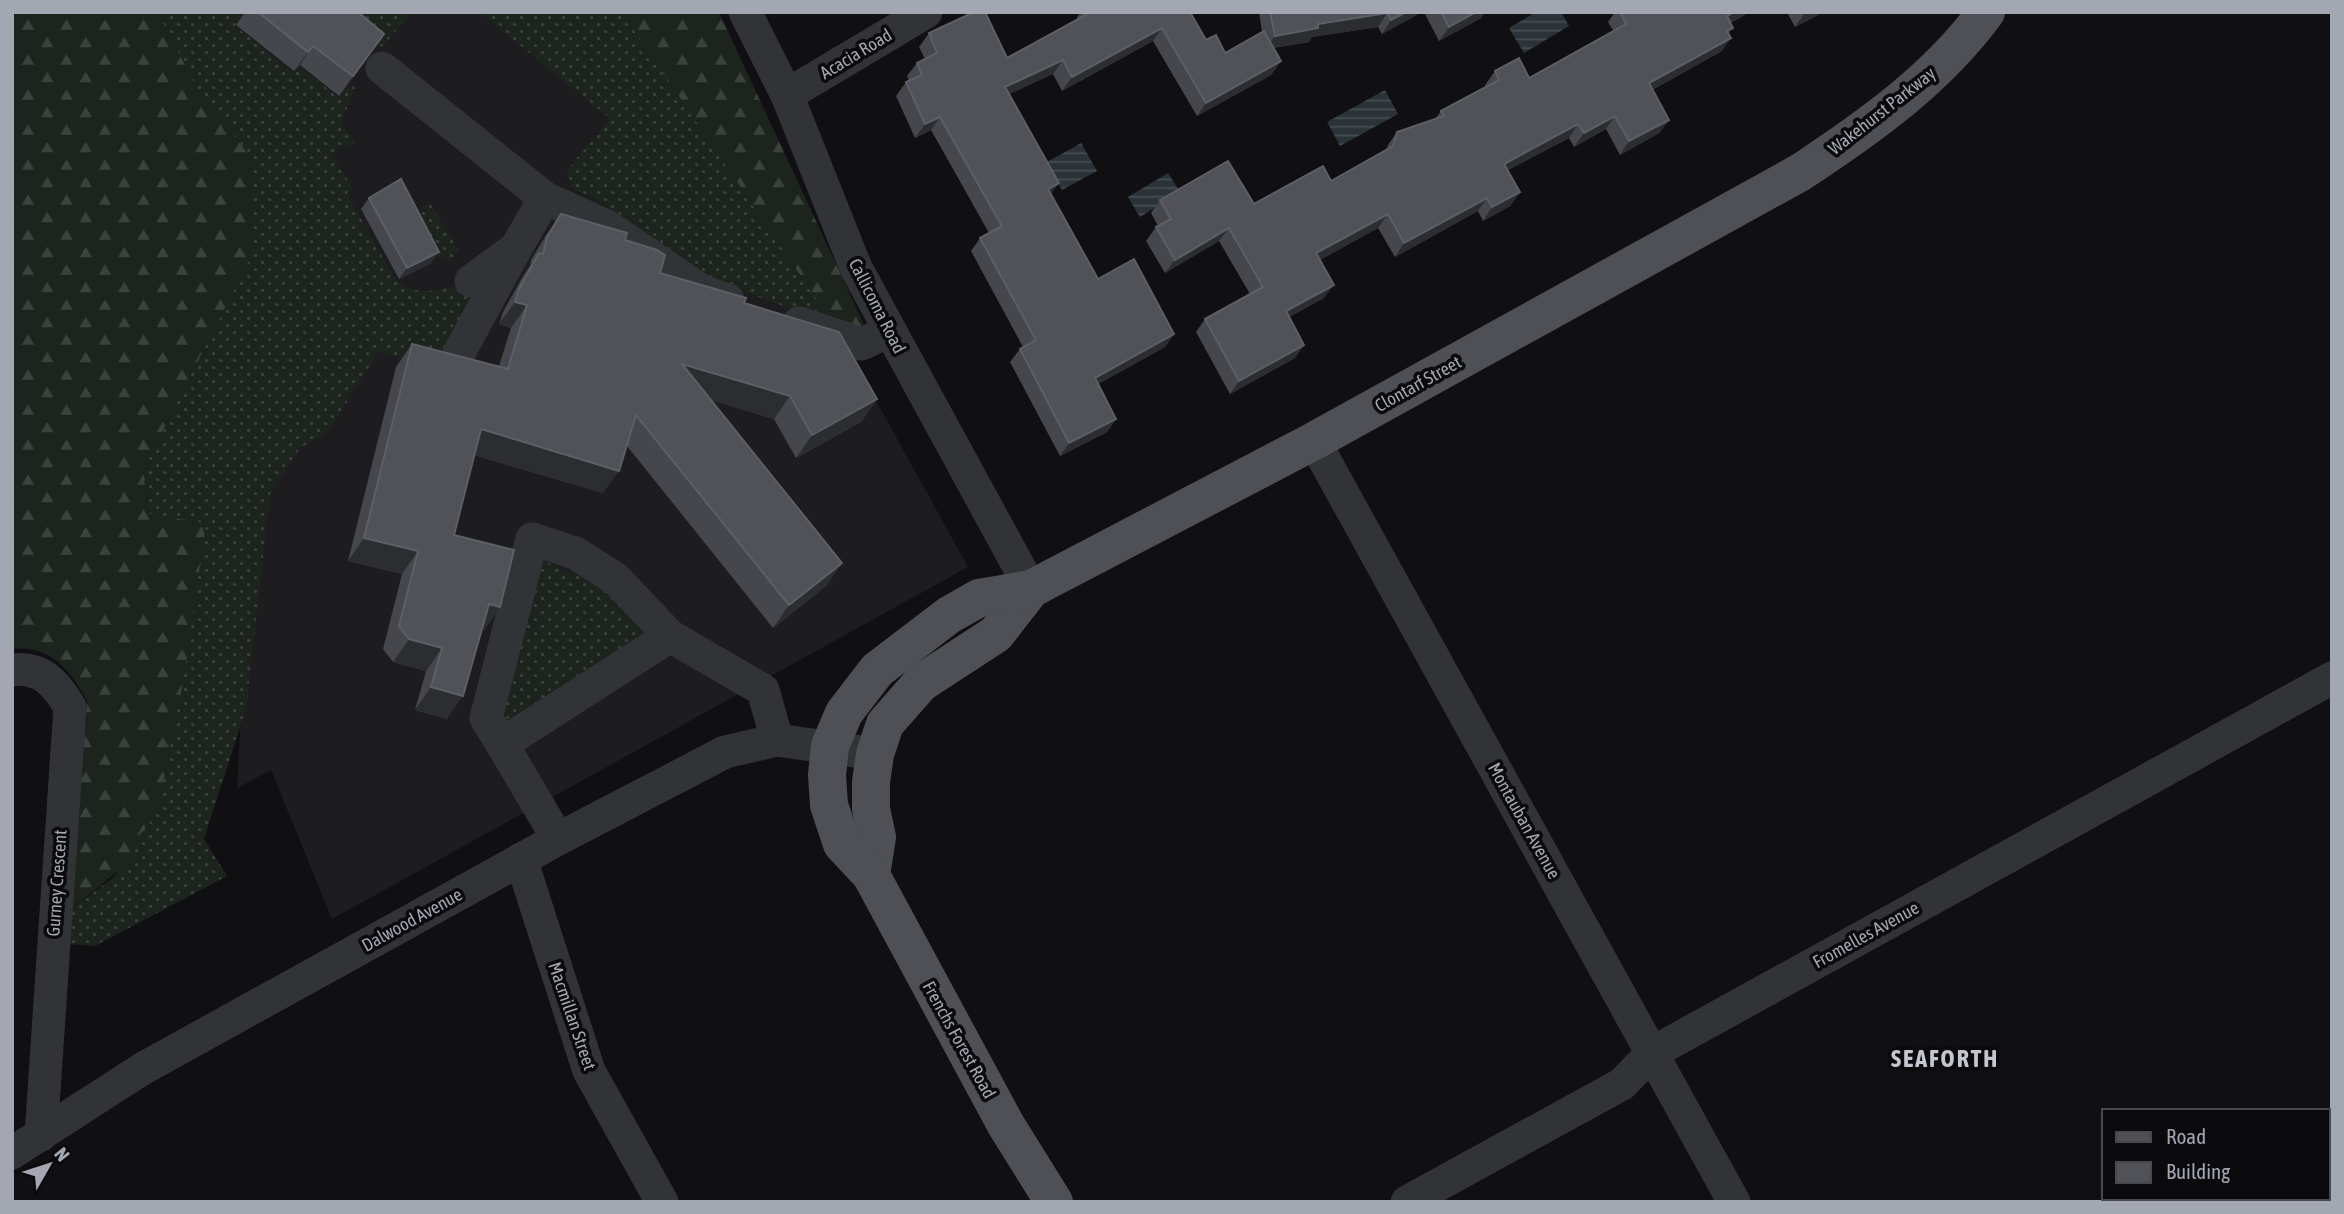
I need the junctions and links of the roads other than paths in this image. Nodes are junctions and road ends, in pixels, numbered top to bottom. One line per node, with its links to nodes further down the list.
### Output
1 (745, 12): 5 (street, Callicoma Road)
2 (926, 12): 5 (street, Acacia Road)
3 (1986, 12): 6 (main road, Wakehurst Parkway)
4 (382, 68): 7 (street)
5 (787, 95): 10 (street, Callicoma Road)
6 (1801, 172): 12 (main road, Clontarf Street)
7 (541, 195): 8 (street); 10 (street)
8 (516, 248): 9 (street); 11 (street)
9 (471, 281)
10 (889, 331): 13 (street, Callicoma Road)
11 (458, 353)
12 (1314, 441): 13 (main road, Clontarf Street); 24 (street, Montauban Avenue)
13 (1031, 589): 19 (main road, Clontarf Street); 20 (main road, Clontarf Street)
14 (670, 636): 17 (street); 18 (street); 18 (street)
15 (12, 670): 25 (street, Gurney Crescent)
16 (2332, 678): 24 (street, Fromelles Avenue)
17 (777, 740): 19 (street, Dalwood Avenue); 21 (street, Dalwood Avenue)
18 (502, 744): 21 (street)
19 (831, 746): 20 (street, Dalwood Avenue); 23 (main road, Frenchs Forest Road)
20 (875, 754): 23 (main road)
21 (558, 839): 22 (street, Dalwood Avenue)
22 (521, 859): 25 (street, Dalwood Avenue); 27 (street, Macmillan Street)
23 (871, 875): 28 (main road, Frenchs Forest Road)
24 (1652, 1053): 29 (street, Fromelles Avenue); 30 (street, Montauban Avenue)
25 (41, 1135): 26 (street, Dalwood Avenue)
26 (12, 1153)
27 (662, 1202)
28 (1054, 1202)
29 (1407, 1202)
30 (1734, 1202)

